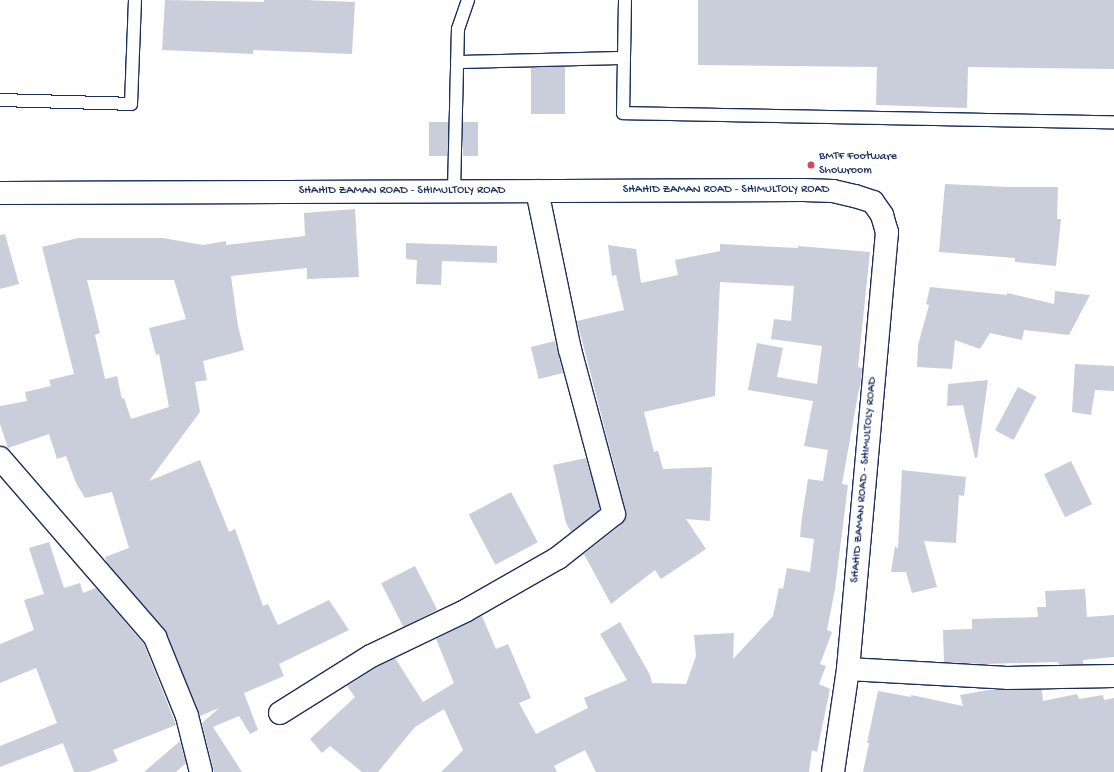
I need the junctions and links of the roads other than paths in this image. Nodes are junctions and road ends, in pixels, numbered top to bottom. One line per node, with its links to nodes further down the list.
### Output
1 (135, 0): 6 (lane)
2 (625, 0): 4 (lane)
3 (466, 2): 5 (lane)
4 (624, 58): 5 (lane); 7 (lane)
5 (457, 62): 8 (lane)
6 (0, 100)
7 (1114, 122)
8 (454, 191): 9 (main road, SHAHID ZAMAN ROAD - SHIMULTOLY ROAD); 10 (main road, SHAHID ZAMAN ROAD - SHIMULTOLY ROAD)
9 (537, 191): 12 (main road, SHAHID ZAMAN ROAD - SHIMULTOLY ROAD); 14 (main road)
10 (0, 193)
11 (0, 458): 15 (main road)
12 (848, 669): 13 (main road); 16 (main road, SHAHID ZAMAN ROAD - SHIMULTOLY ROAD)
13 (1114, 676)
14 (280, 713)
15 (201, 772)
16 (833, 772)

